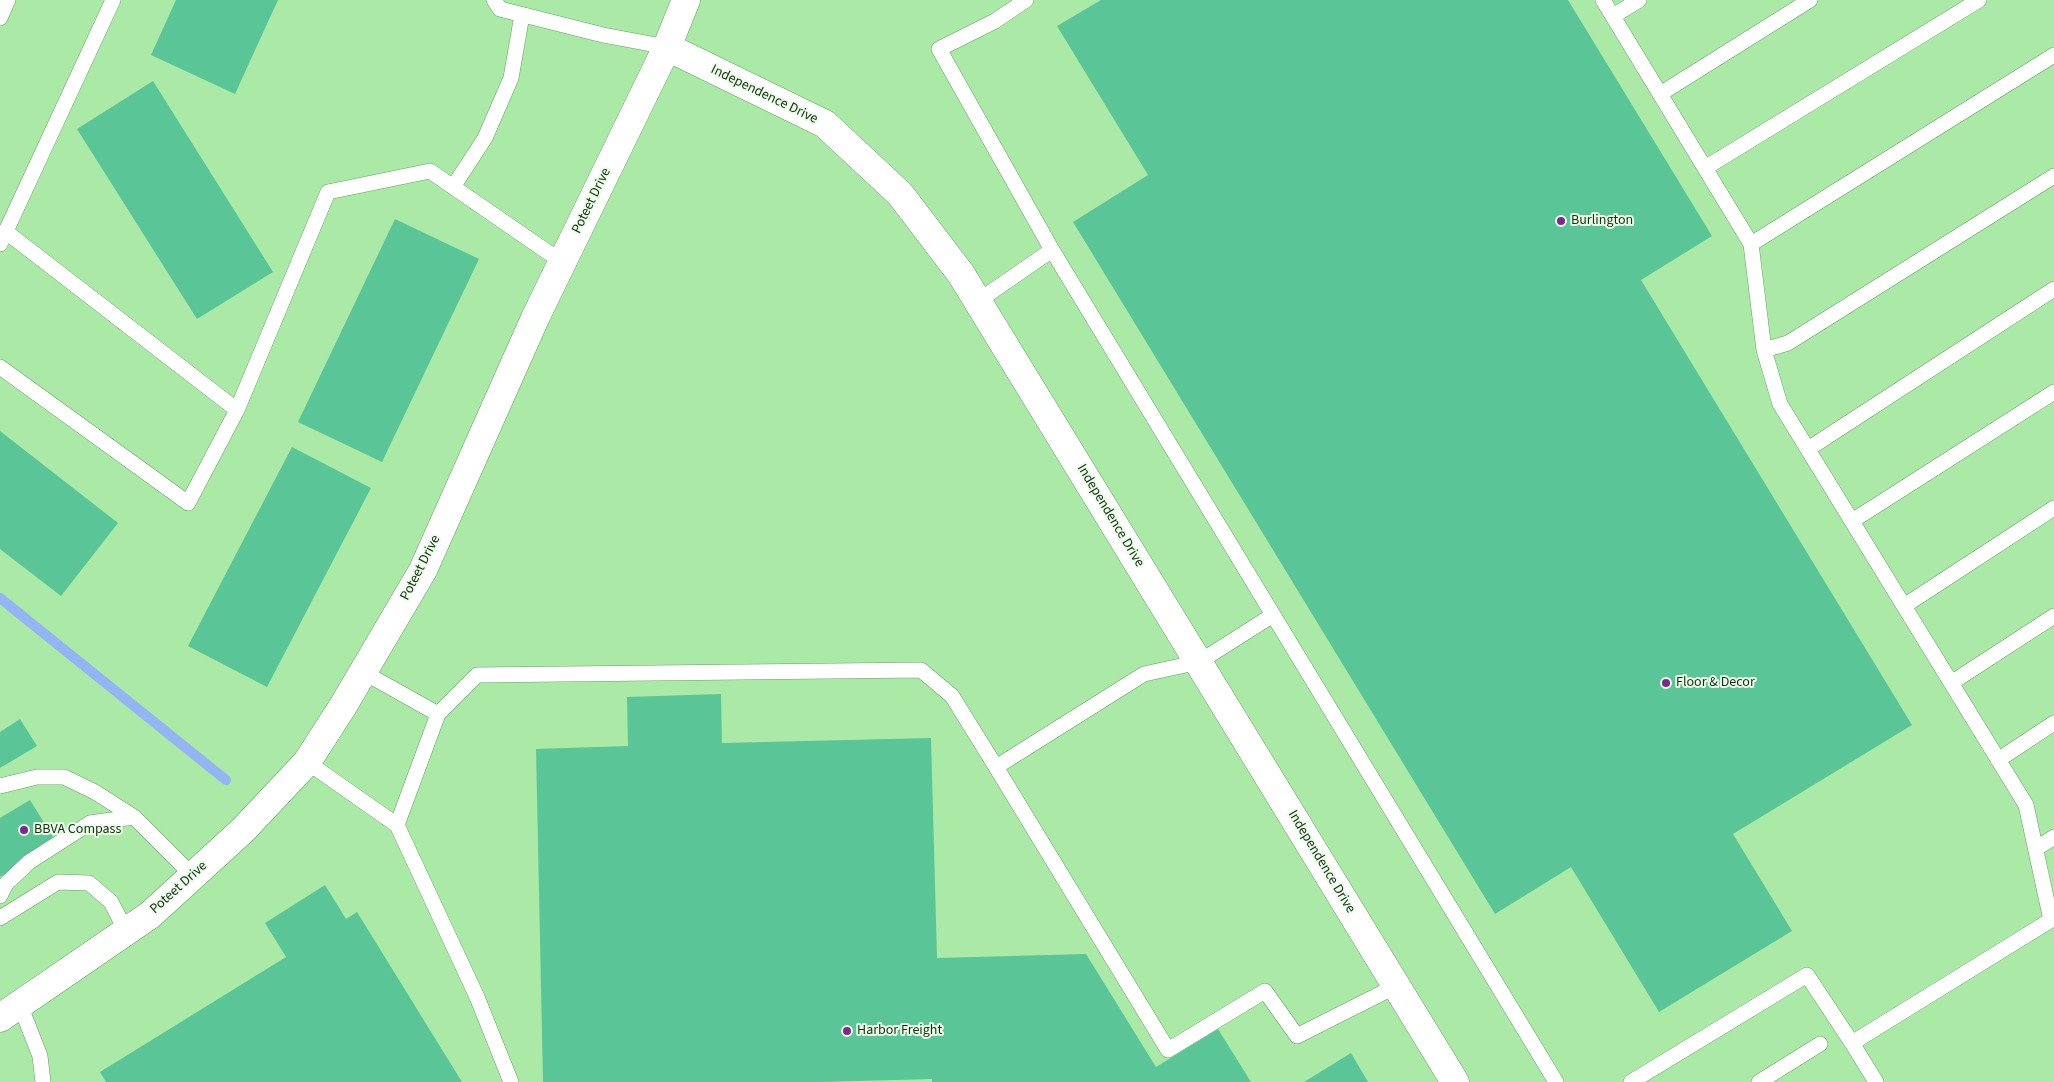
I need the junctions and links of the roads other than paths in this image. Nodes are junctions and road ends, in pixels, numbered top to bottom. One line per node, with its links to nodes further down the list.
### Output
1 (8, 0): 12 (lane)
2 (113, 0): 19 (lane)
3 (494, 0): 10 (lane)
4 (686, 0): 13 (street, Poteet Drive)
5 (1026, 0): 21 (lane)
6 (1603, 0): 11 (lane)
7 (1639, 0): 11 (lane)
8 (1810, 0): 15 (lane)
9 (1979, 0): 16 (lane)
10 (522, 15): 13 (lane); 18 (lane)
11 (1613, 16): 15 (lane)
12 (0, 18)
13 (667, 48): 22 (street, Poteet Drive); 24 (street, Independence Drive)
14 (2054, 55): 20 (lane)
15 (1660, 94): 16 (lane)
16 (1705, 168): 20 (lane)
17 (2054, 176): 25 (lane)
18 (453, 187): 22 (lane); 28 (lane)
19 (2, 238): 28 (lane)
20 (1751, 244): 25 (lane)
21 (1052, 250): 24 (lane); 33 (lane)
22 (562, 262): 36 (street, Poteet Drive)
23 (2054, 289): 29 (lane)
24 (978, 301): 35 (street, Independence Drive)
25 (1764, 350): 29 (lane)
26 (0, 367): 28 (lane)
27 (2054, 392): 31 (lane)
28 (236, 410)
29 (1808, 449): 31 (lane)
30 (2054, 508): 32 (lane)
31 (1852, 521): 32 (lane)
32 (1904, 606): 37 (lane)
33 (1273, 615): 35 (lane); 60 (lane)
34 (2054, 616): 37 (lane)
35 (1199, 662): 42 (lane); 53 (street, Independence Drive)
36 (363, 672): 38 (lane); 41 (street, Poteet Drive)
37 (1951, 683): 40 (lane)
38 (438, 714): 42 (lane); 45 (lane)
39 (2054, 724): 40 (lane)
40 (1998, 760): 47 (lane)
41 (307, 762): 45 (lane); 48 (street, Poteet Drive)
42 (996, 767): 53 (lane)
43 (0, 786): 44 (lane)
44 (134, 817): 48 (lane); 49 (lane)
45 (398, 825): 58 (lane)
46 (2054, 837): 47 (lane)
47 (2037, 848): 51 (lane)
48 (193, 876): 52 (street, Poteet Drive)
49 (0, 896)
50 (0, 918): 52 (lane)
51 (2053, 921): 55 (lane)
52 (126, 932): 54 (street, Poteet Drive)
53 (1396, 986): 59 (street, Independence Drive)
54 (10, 1012): 57 (lane)
55 (1852, 1043): 61 (lane); 63 (lane)
56 (1820, 1044): 62 (lane)
57 (43, 1082)
58 (511, 1082)
59 (1455, 1082)
60 (1556, 1082)
61 (1631, 1082)
62 (1759, 1082)
63 (1876, 1082)

